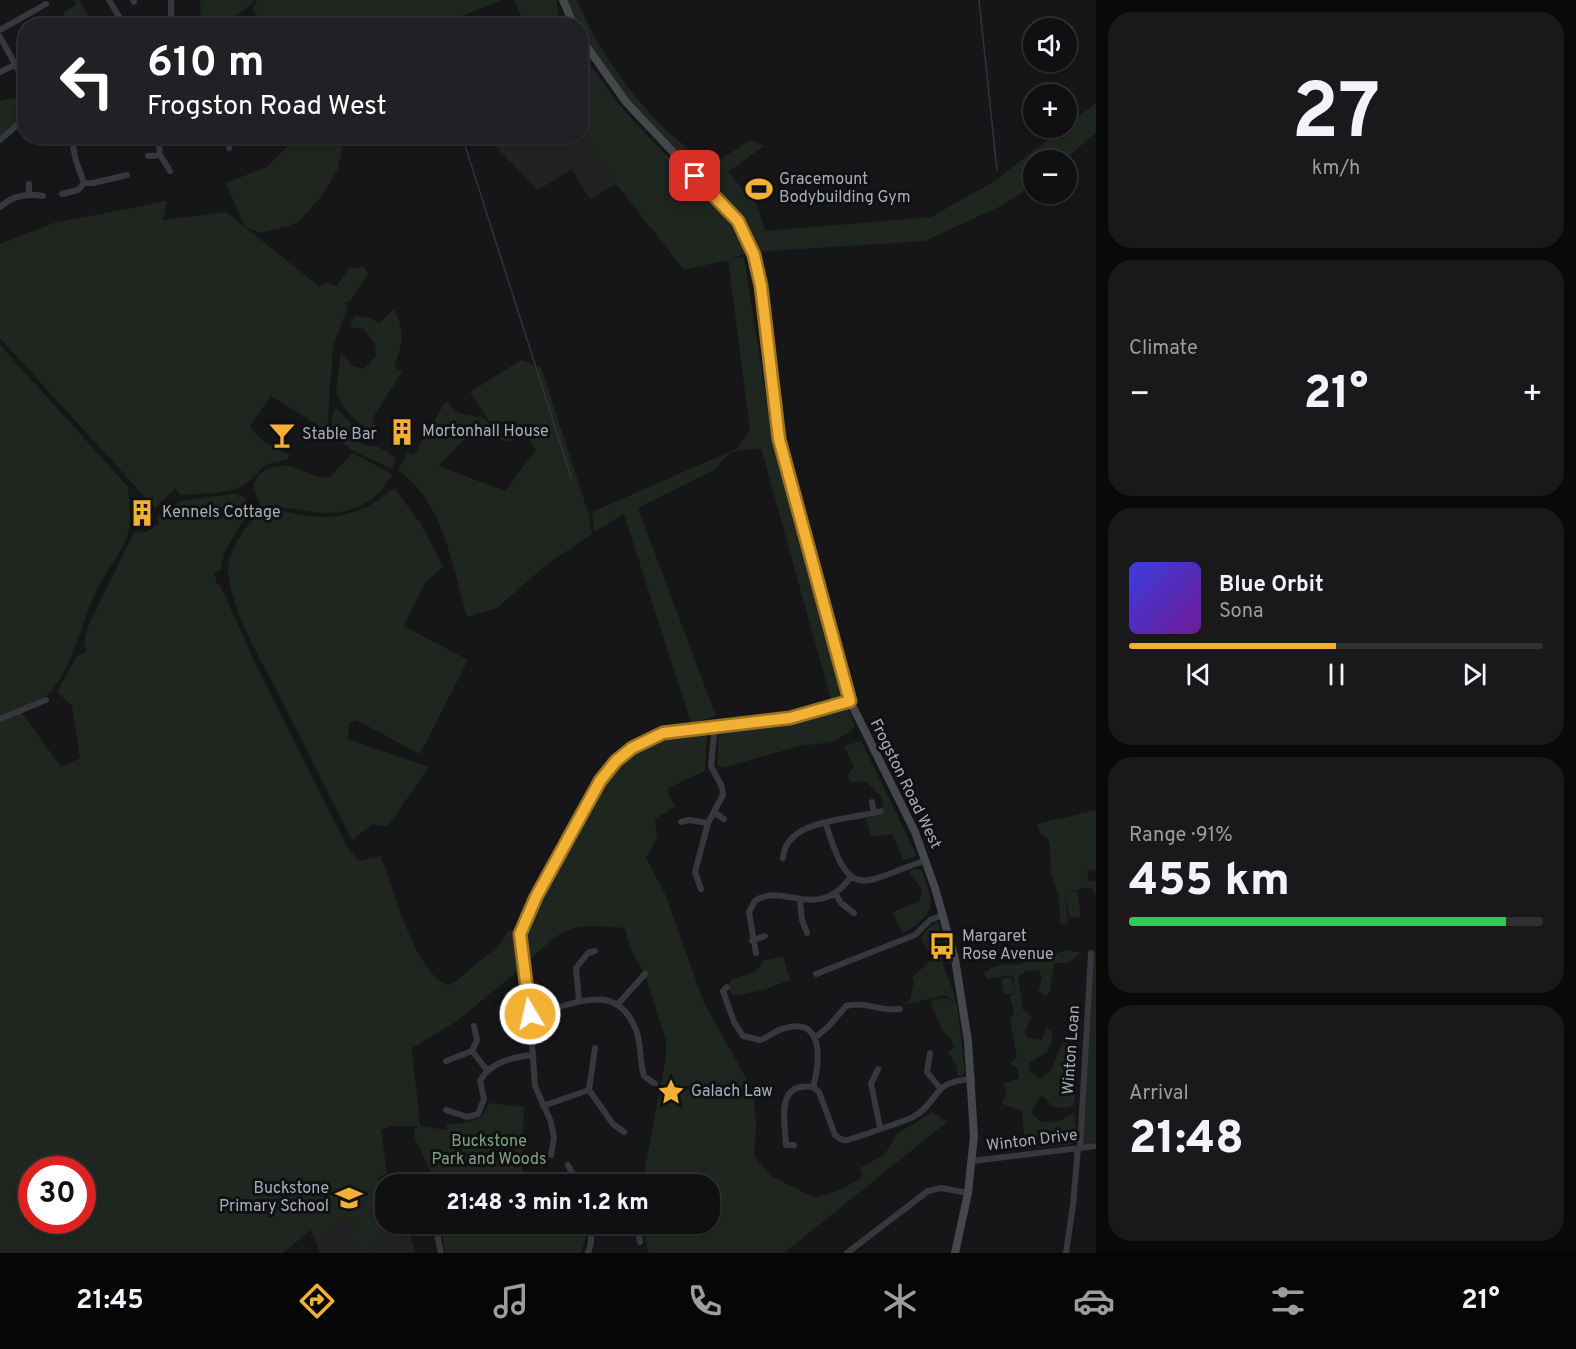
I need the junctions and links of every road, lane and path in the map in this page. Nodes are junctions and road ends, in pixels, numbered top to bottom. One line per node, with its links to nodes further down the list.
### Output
1 (109, 0): 6 (street)
2 (171, 0): 7 (street)
3 (564, 0): 8 (main road)
4 (46, 4): 5 (street)
5 (21, 18)
6 (120, 18)
7 (171, 18)
8 (571, 18)
9 (18, 20): 10 (street)
10 (0, 30)
11 (0, 37): 13 (street)
12 (588, 48): 33 (main road, Frogston Road West)
13 (15, 65): 14 (street); 15 (street)
14 (18, 70)
15 (0, 72)
16 (18, 124): 17 (street)
17 (0, 140)
18 (73, 144): 26 (street)
19 (159, 144): 22 (street)
20 (230, 144): 21 (street)
21 (229, 148)
22 (160, 155): 23 (street); 24 (street)
23 (148, 156)
24 (170, 171)
25 (127, 174): 26 (street)
26 (84, 183): 29 (street)
27 (29, 184): 28 (street)
28 (29, 194): 30 (street); 31 (street)
29 (62, 194)
30 (43, 196)
31 (0, 207)
32 (46, 700): 34 (street)
33 (850, 701): 35 (street); 47 (main road, Frogston Road West)
34 (0, 719)
35 (715, 725): 38 (street); 68 (street)
36 (872, 802): 39 (street)
37 (881, 811): 39 (street)
38 (714, 812): 40 (street); 42 (street)
39 (874, 813): 43 (street)
40 (724, 819)
41 (681, 822): 42 (street)
42 (708, 823): 49 (street)
43 (826, 824): 45 (street); 50 (street)
44 (775, 847): 45 (street)
45 (783, 848): 46 (street)
46 (783, 858)
47 (926, 860): 50 (street); 55 (main road, Frogston Road West)
48 (687, 871): 49 (street)
49 (695, 872): 51 (street)
50 (850, 878): 52 (street)
51 (701, 889)
52 (835, 893): 53 (street); 54 (street)
53 (800, 901): 56 (street); 58 (street)
54 (854, 913)
55 (943, 915): 63 (street); 78 (main road, Frogston Road West)
56 (807, 929)
57 (765, 936): 58 (street)
58 (752, 941): 60 (street)
59 (595, 951): 65 (street)
60 (756, 953)
61 (1091, 953): 89 (street, Winton Loan)
62 (645, 974): 66 (street)
63 (816, 974)
64 (727, 987): 70 (street)
65 (579, 1000): 66 (street); 68 (street)
66 (617, 1005): 79 (street)
67 (900, 1009): 70 (street)
68 (530, 1014): 74 (street)
69 (474, 1026): 72 (street)
70 (814, 1038): 80 (street)
71 (595, 1048): 82 (street)
72 (472, 1051): 75 (street); 77 (street)
73 (930, 1053): 81 (street)
74 (533, 1055): 77 (street); 83 (street)
75 (446, 1061)
76 (878, 1069): 85 (street)
77 (487, 1070): 84 (street)
78 (972, 1078): 81 (street); 91 (main road, Frogston Road West)
79 (655, 1084)
80 (813, 1087): 85 (street); 87 (street)
81 (939, 1087): 85 (street)
82 (589, 1090): 83 (street); 86 (street)
83 (543, 1106): 90 (street)
84 (446, 1110)
85 (880, 1127)
86 (624, 1132)
87 (794, 1145)
88 (1096, 1146): 89 (street, Winton Drive)
89 (1079, 1148): 91 (street, Winton Drive); 103 (street, Winton Loan)
90 (551, 1155)
91 (972, 1161): 94 (main road, Frogston Road West)
92 (568, 1165): 93 (street)
93 (572, 1174)
94 (968, 1193): 101 (street); 102 (main road, Frogston Road West)
95 (437, 1234): 99 (street)
96 (591, 1234): 100 (street)
97 (639, 1234): 98 (street)
98 (640, 1242)
99 (441, 1253)
100 (588, 1253)
101 (847, 1253)
102 (955, 1253)
103 (1066, 1253)

